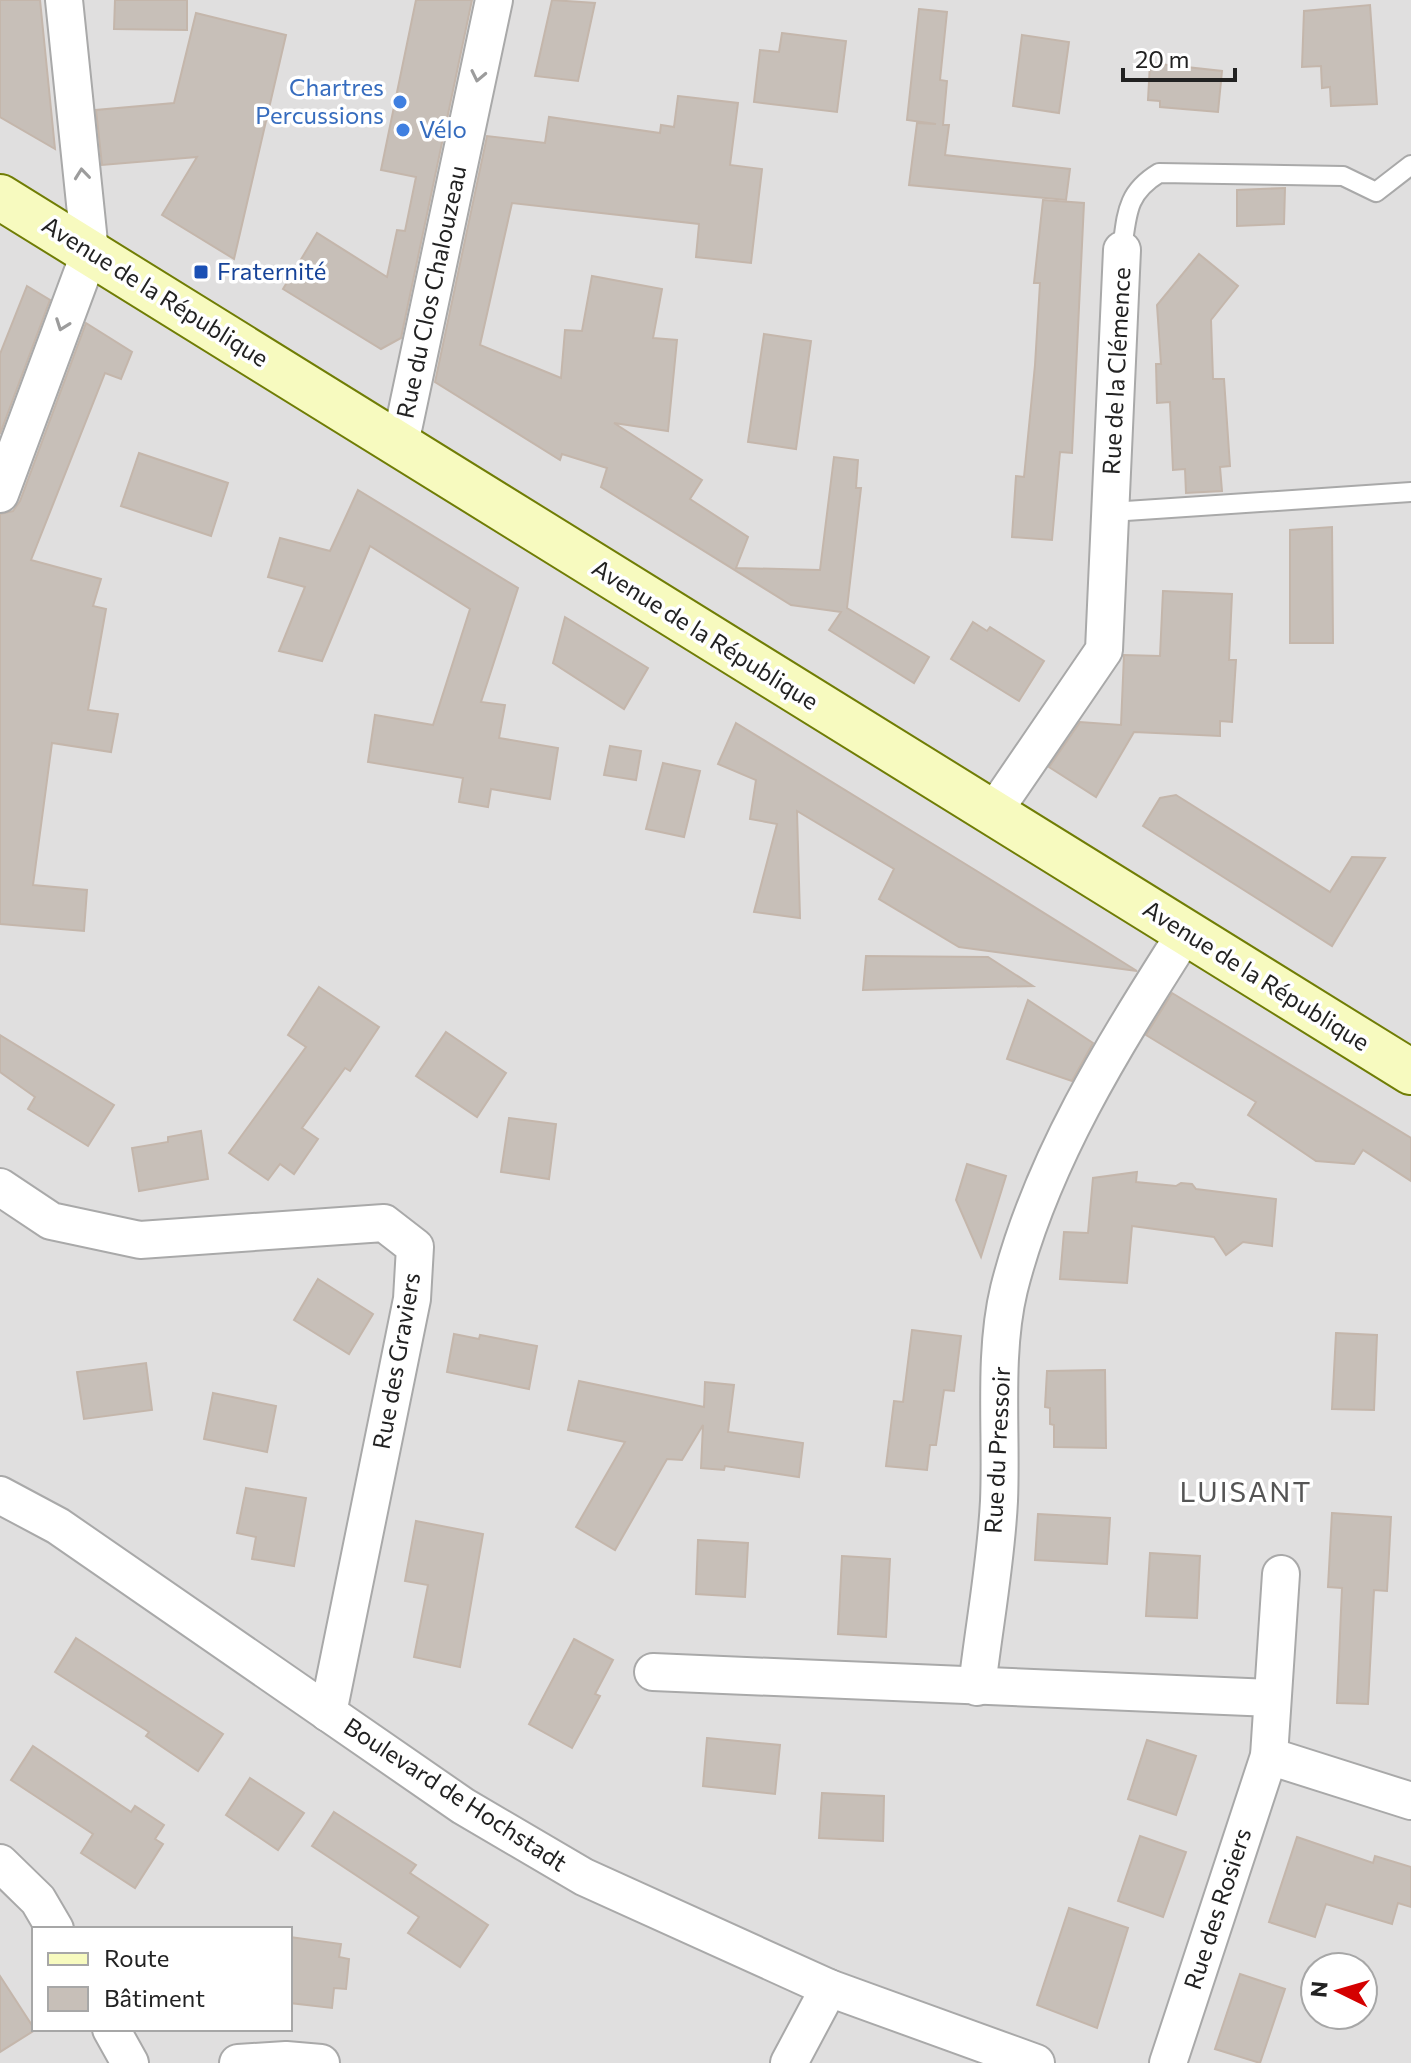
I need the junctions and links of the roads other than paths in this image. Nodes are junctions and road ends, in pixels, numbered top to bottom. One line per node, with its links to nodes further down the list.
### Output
1 (64, 0): 6 (street, one-way to 1)
2 (494, 0): 7 (street, Rue du Clos Chalouzeau, one-way to 7)
3 (1411, 165): 5 (lane, Rue de la Clémence)
4 (0, 197): 6 (main road, Avenue de la République)
5 (1122, 250): 10 (street, Rue de la Clémence)
6 (90, 252): 7 (main road, Avenue de la République); 9 (street, one-way to 9)
7 (400, 444): 11 (main road, Avenue de la République)
8 (1411, 492): 10 (lane)
9 (0, 494)
10 (1111, 512): 11 (street, Rue de la Clémence)
11 (992, 814): 12 (main road, Avenue de la République)
12 (1186, 932): 13 (main road, Avenue de la République); 18 (street, Rue du Pressoir)
13 (1411, 1072)
14 (0, 1187): 20 (street, Rue des Graviers)
15 (0, 1495): 20 (street, Boulevard de Hochstadt)
16 (1281, 1574): 19 (street, Rue des Rosiers)
17 (653, 1672): 18 (street)
18 (977, 1687): 19 (street)
19 (1272, 1698): 21 (street, Rue des Rosiers)
20 (328, 1713): 25 (street, Boulevard de Hochstadt)
21 (1269, 1756): 22 (street); 32 (street, Rue des Rosiers)
22 (1411, 1801)
23 (0, 1863): 24 (street)
24 (54, 1927)
25 (829, 1988): 30 (street); 31 (street, Boulevard de Hochstadt)
26 (112, 2031): 27 (street)
27 (130, 2063)
28 (238, 2063): 29 (street)
29 (321, 2063)
30 (789, 2063)
31 (1036, 2063)
32 (1168, 2063)

